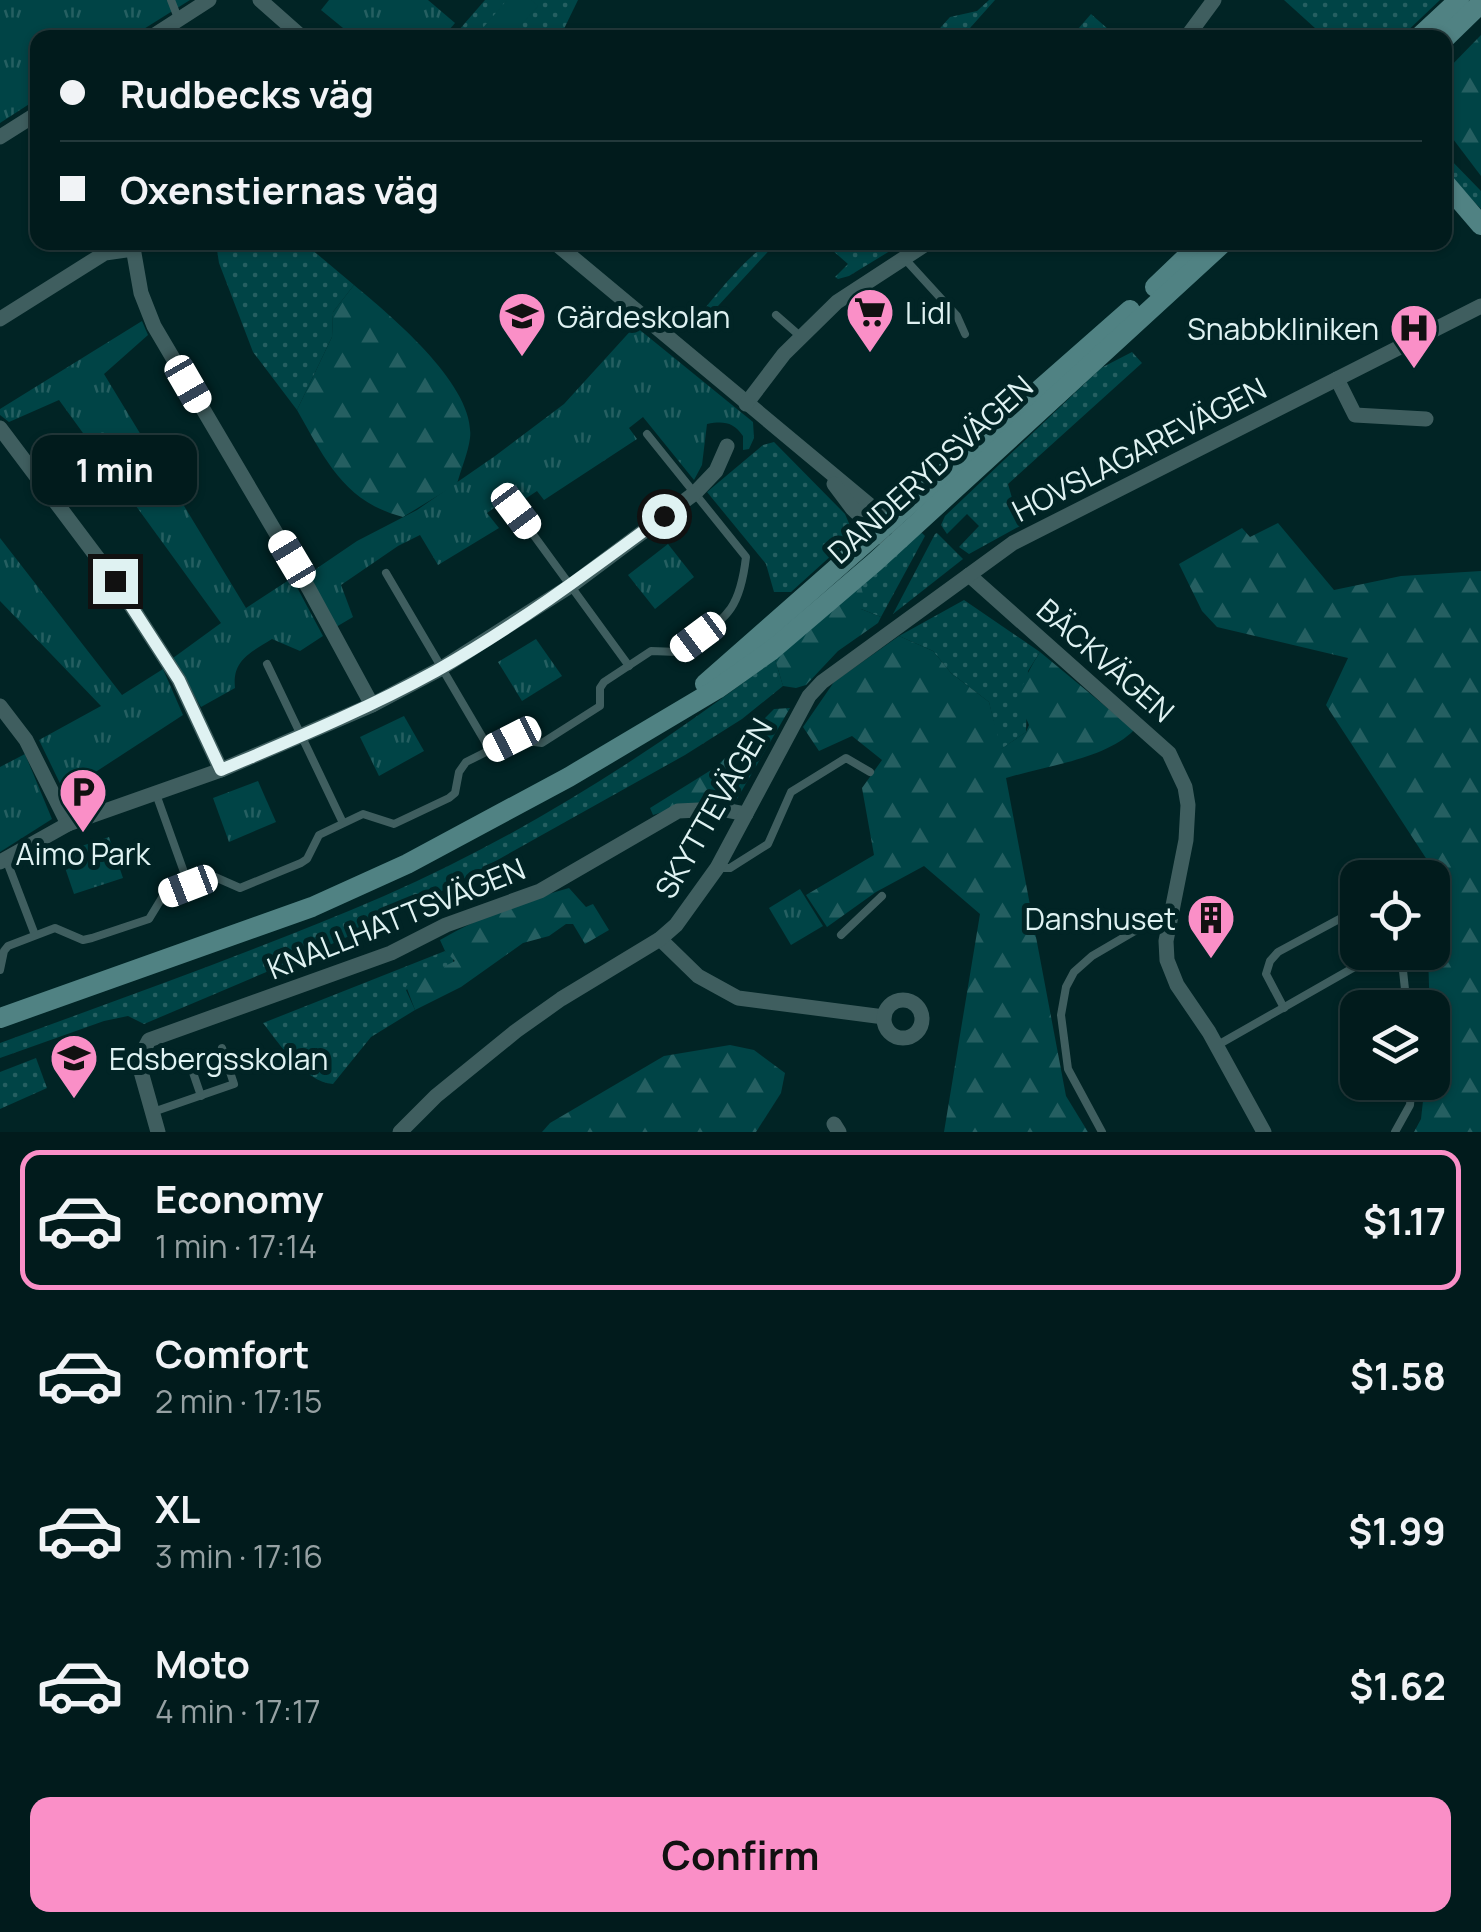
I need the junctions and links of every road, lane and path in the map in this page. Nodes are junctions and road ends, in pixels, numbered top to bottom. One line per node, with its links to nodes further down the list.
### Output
1 (171, 0): 7 (lane)
2 (209, 0): 7 (street)
3 (260, 0): 9 (street)
4 (1214, 0): 10 (street)
5 (1459, 0): 11 (main road)
6 (1481, 3): 12 (main road)
7 (178, 18): 8 (street)
8 (161, 30)
9 (293, 30)
10 (1192, 30)
11 (1427, 30)
12 (1452, 32)
13 (30, 118): 14 (street)
14 (0, 137)
15 (1452, 196): 16 (main road)
16 (1481, 228)
17 (118, 250): 26 (street)
18 (133, 250): 44 (street)
19 (563, 250): 30 (street)
20 (916, 250): 23 (street)
21 (1194, 250): 37 (main road, DANDERYDSVÄGEN)
22 (1215, 250): 37 (main road, DANDERYDSVÄGEN)
23 (904, 258): 27 (lane); 28 (street)
24 (1481, 306): 29 (street, HOVSLAGAREVÄGEN)
25 (776, 315): 28 (lane)
26 (0, 319)
27 (965, 334)
28 (800, 336): 30 (street)
29 (1337, 379): 31 (street); 39 (street, HOVSLAGAREVÄGEN)
30 (746, 404): 37 (street)
31 (1426, 419)
32 (0, 428): 48 (street)
33 (647, 434): 35 (lane)
34 (727, 446): 35 (street)
35 (695, 493): 40 (street); 42 (lane)
36 (516, 511): 40 (lane)
37 (890, 534): 66 (main road, DANDERYDSVÄGEN)
38 (386, 574): 43 (lane)
39 (969, 575): 51 (street, SKYTTEVÄGEN); 58 (street, BÄCKVÄGEN)
40 (572, 585): 42 (lane); 43 (street)
41 (267, 664): 46 (lane)
42 (629, 666): 47 (lane)
43 (440, 669): 44 (street); 47 (lane)
44 (372, 705): 46 (street)
45 (0, 706): 53 (street)
46 (302, 736): 48 (street); 52 (lane)
47 (490, 750): 52 (lane)
48 (221, 770): 50 (street)
49 (870, 772): 55 (lane)
50 (156, 794): 53 (street); 56 (lane)
51 (746, 814): 55 (street, SKYTTEVÄGEN); 73 (street, KNALLHATTSVÄGEN)
52 (343, 823): 56 (lane)
53 (68, 824): 54 (street)
54 (3, 860): 60 (lane)
55 (717, 868): 62 (street, SKYTTEVÄGEN)
56 (188, 886): 60 (lane)
57 (882, 896): 61 (lane)
58 (1173, 908): 68 (street, BÄCKVÄGEN); 76 (lane)
59 (1340, 919): 65 (lane)
60 (35, 935): 63 (lane)
61 (841, 935)
62 (660, 939): 67 (street); 75 (street, SKYTTEVÄGEN)
63 (0, 970)
64 (1350, 970): 65 (lane)
65 (1284, 1008): 68 (lane)
66 (0, 1018)
67 (884, 1018)
68 (1216, 1046): 77 (street, BÄCKVÄGEN)
69 (222, 1048): 71 (lane)
70 (188, 1058): 71 (lane)
71 (201, 1096): 73 (lane)
72 (1410, 1100): 78 (lane)
73 (153, 1112): 74 (street, KNALLHATTSVÄGEN)
74 (158, 1132)
75 (400, 1132)
76 (1102, 1132)
77 (1264, 1132)
78 (1395, 1132)

